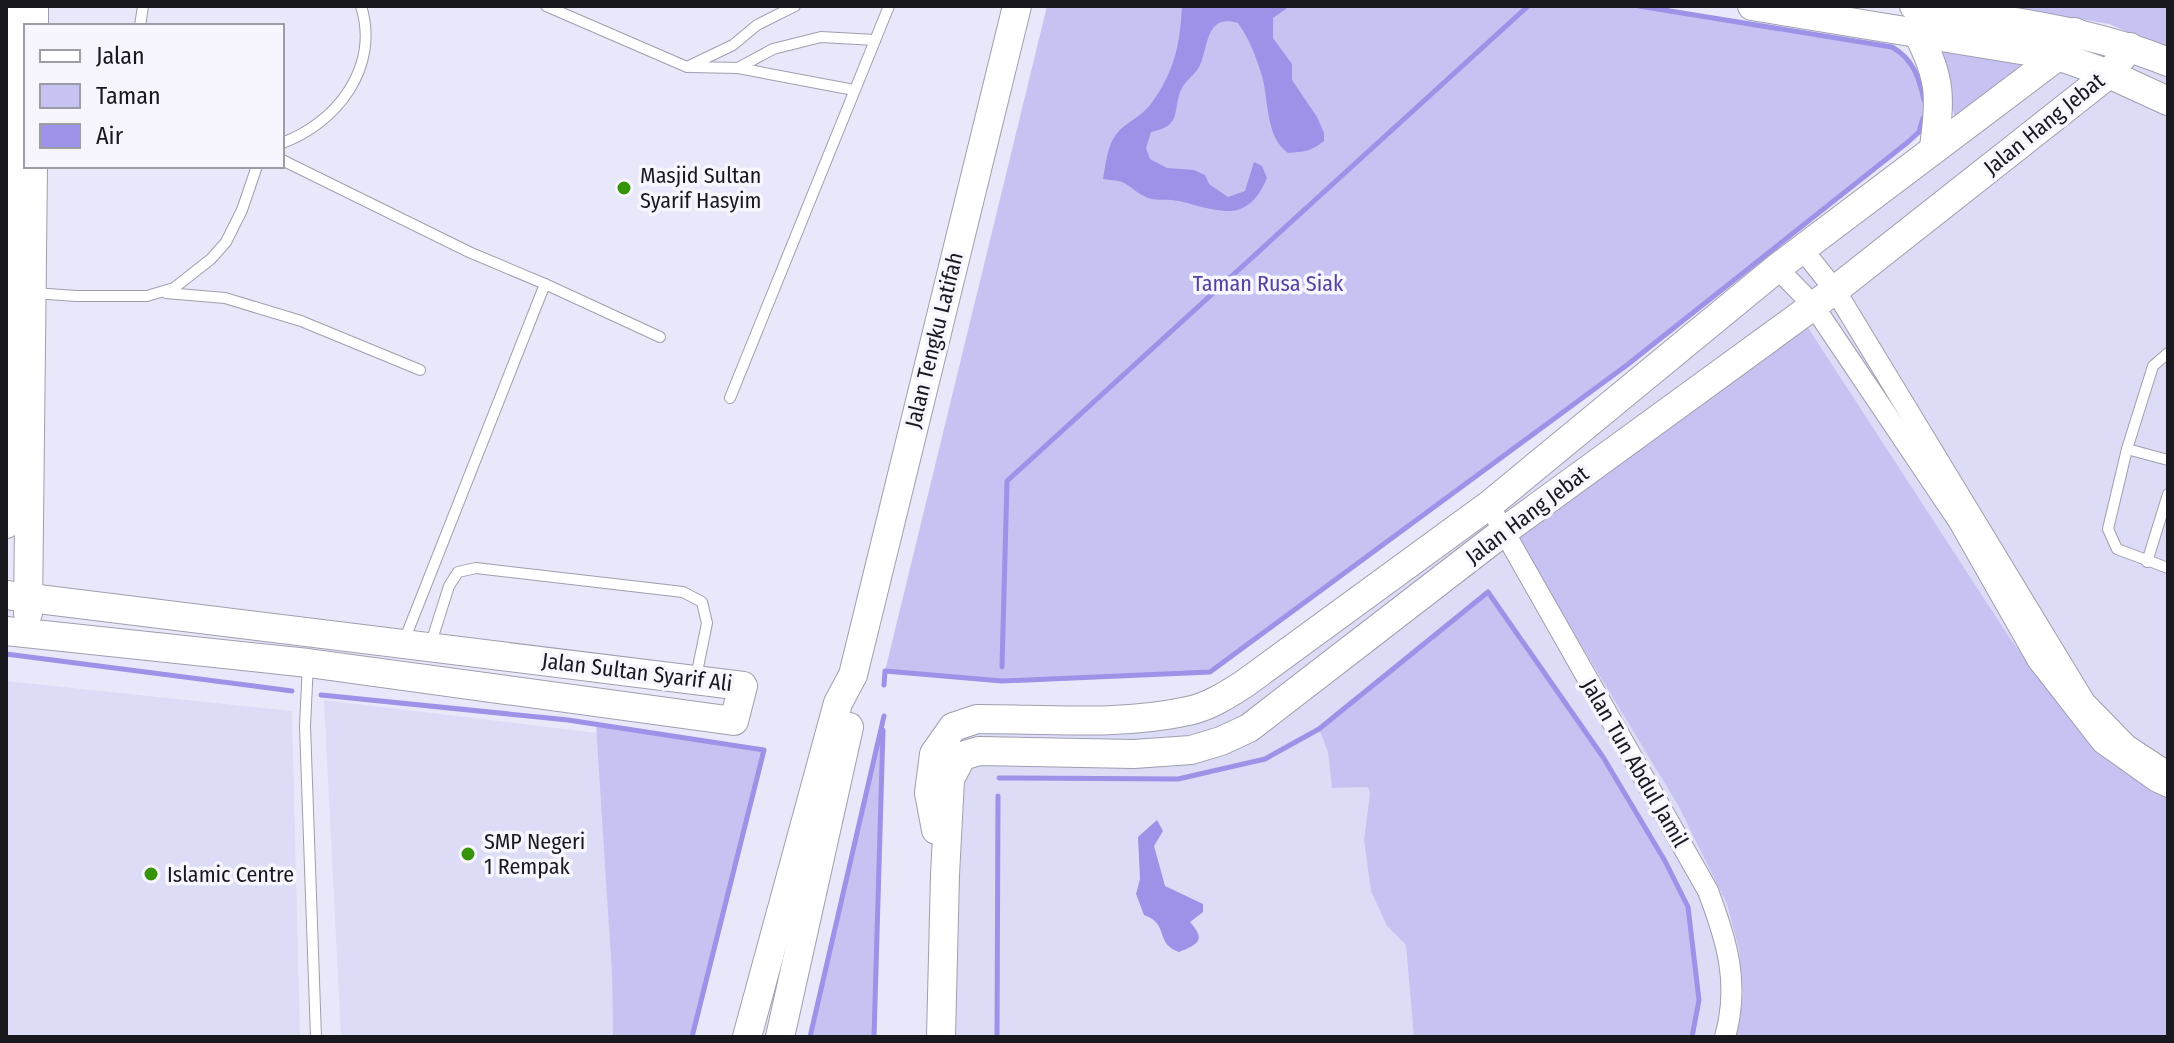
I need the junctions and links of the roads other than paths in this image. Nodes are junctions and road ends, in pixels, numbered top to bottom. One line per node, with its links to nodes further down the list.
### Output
1 (14, 6): 28 (street)
2 (361, 6): 20 (lane)
3 (546, 6): 15 (lane)
4 (795, 6): 15 (lane)
5 (889, 6): 11 (lane)
6 (1017, 6): 47 (street, Jalan Tengku Latifah)
7 (1752, 6): 10 (street)
8 (1914, 6): 9 (street)
9 (2075, 32): 12 (street); 13 (street, Jalan Hang Jebat)
10 (1918, 34): 13 (street); 21 (street)
11 (875, 40): 16 (lane); 18 (lane)
12 (2130, 47): 14 (street); 17 (street, Jalan Hang Jebat)
13 (2058, 56): 17 (street); 21 (street, Jalan Hang Jebat)
14 (2168, 62)
15 (687, 67): 16 (lane)
16 (738, 68): 18 (lane)
17 (2109, 74): 19 (street); 30 (street, Jalan Hang Jebat)
18 (854, 90): 34 (lane)
19 (2168, 101)
20 (284, 142)
21 (1934, 148): 25 (street, Jalan Hang Jebat)
22 (284, 161): 27 (lane)
23 (33, 168): 28 (street)
24 (256, 168): 29 (lane)
25 (1802, 249): 26 (street, Jalan Hang Jebat); 30 (street)
26 (1777, 268): 30 (street); 38 (street, Jalan Hang Jebat)
27 (545, 284): 31 (lane); 45 (lane)
28 (17, 292): 29 (lane); 39 (street); 43 (street)
29 (164, 293): 33 (lane)
30 (1824, 298): 40 (street, Jalan Hang Jebat); 49 (street); 50 (street)
31 (660, 337)
32 (2168, 353): 35 (lane)
33 (420, 370)
34 (730, 398)
35 (2127, 449): 36 (lane); 41 (lane)
36 (2168, 460)
37 (2168, 494): 41 (lane)
38 (1489, 505): 40 (street, Jalan Tun Abdul Jamil); 51 (street, Jalan Hang Jebat)
39 (6, 524)
40 (1503, 532): 51 (street, Jalan Hang Jebat); 56 (street, Jalan Tun Abdul Jamil)
41 (2147, 562): 42 (lane)
42 (2168, 568)
43 (18, 596): 44 (street); 45 (street, Jalan Sultan Syarif Ali)
44 (16, 632): 46 (street, Jalan Sultan Syarif Ali)
45 (416, 644): 48 (street, Jalan Sultan Syarif Ali); 48 (lane)
46 (308, 663): 48 (street, Jalan Sultan Syarif Ali); 52 (lane)
47 (853, 675): 53 (street, Jalan Tengku Latifah); 54 (street, Jalan Tengku Latifah)
48 (695, 679)
49 (2168, 772)
50 (2168, 787)
51 (945, 875): 55 (street, Jalan Hang Jebat)
52 (316, 1037)
53 (747, 1037)
54 (780, 1037)
55 (941, 1037)
56 (1725, 1037)

